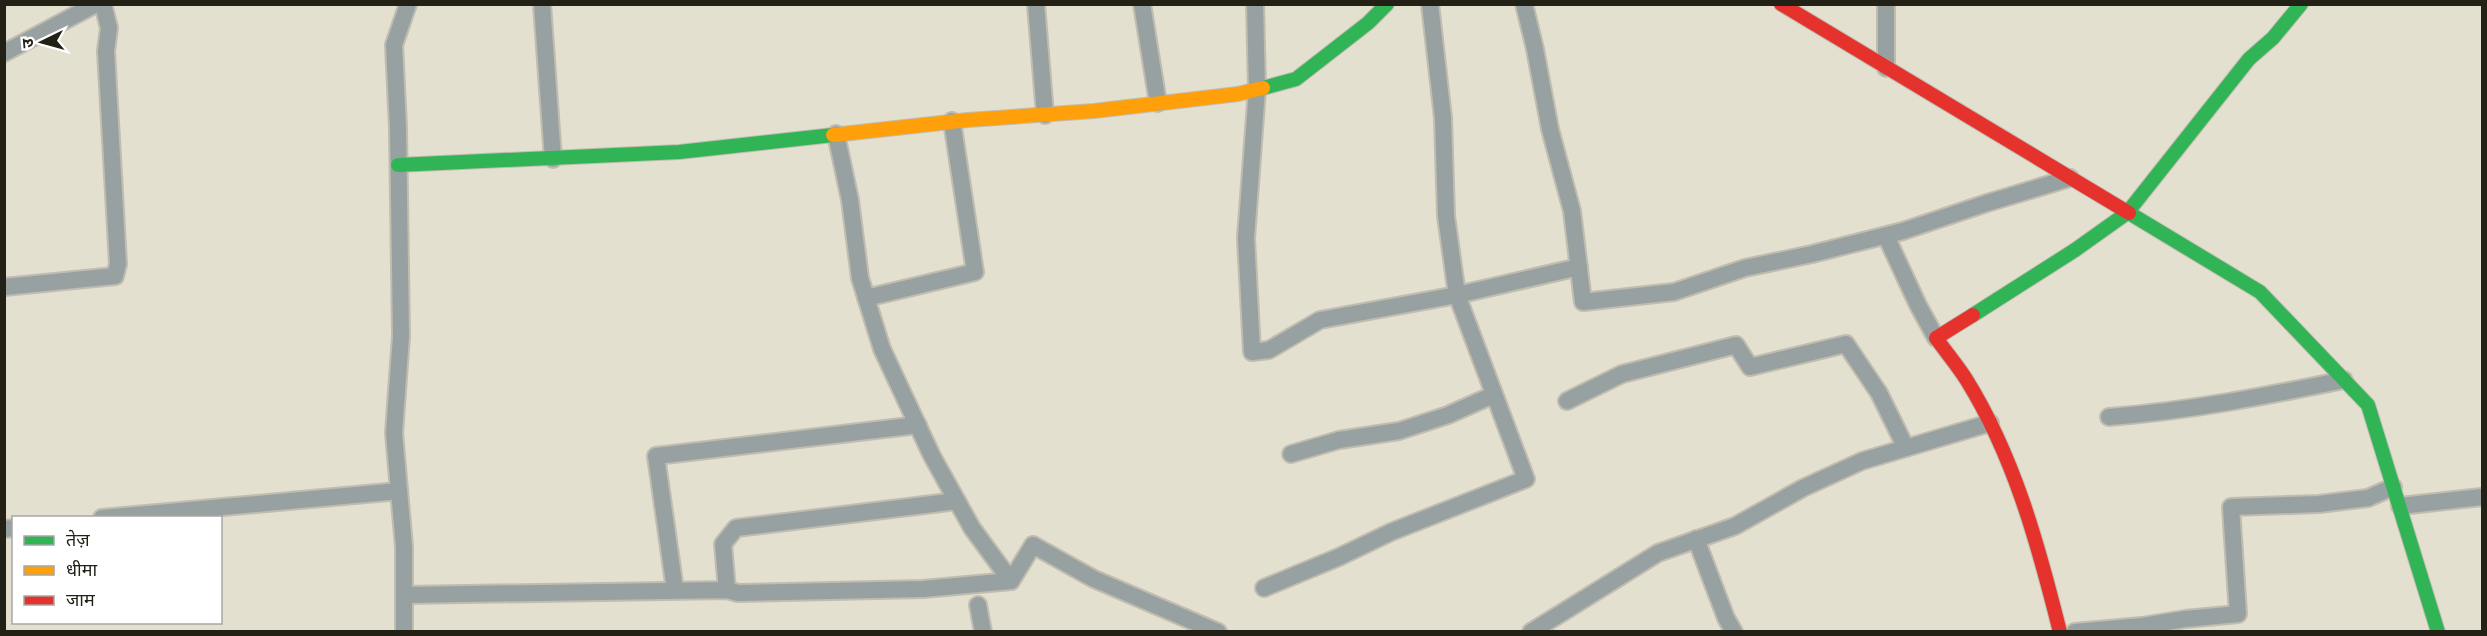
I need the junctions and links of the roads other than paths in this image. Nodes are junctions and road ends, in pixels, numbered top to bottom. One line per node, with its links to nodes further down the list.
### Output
1 (96, 4): 14 (street)
2 (103, 4): 27 (street)
3 (408, 4): 22 (street)
4 (542, 4): 21 (street)
5 (1036, 4): 18 (street)
6 (1142, 4): 17 (street)
7 (1255, 4): 16 (street)
8 (1387, 4): 16 (street)
9 (1431, 4): 28 (street)
10 (1524, 4): 26 (street)
11 (1781, 4): 15 (street)
12 (1886, 4): 15 (street)
13 (2301, 4): 24 (street)
14 (4, 53)
15 (1886, 68): 23 (street)
16 (1257, 89): 17 (street); 28 (street)
17 (1158, 104): 18 (street)
18 (1045, 115): 19 (street)
19 (952, 122): 20 (street); 29 (street)
20 (836, 134): 21 (street); 29 (street)
21 (553, 159): 22 (street)
22 (398, 165): 40 (street)
23 (2070, 178): 24 (street); 25 (street)
24 (2127, 213): 30 (street); 31 (street)
25 (1886, 236): 26 (street); 30 (street)
26 (1579, 267): 28 (street)
27 (4, 287)
28 (1457, 295): 32 (street)
29 (866, 298): 36 (street)
30 (1936, 338): 35 (street)
31 (2344, 380): 34 (street); 39 (street)
32 (1493, 395): 38 (street); 47 (street)
33 (1567, 401): 37 (street)
34 (2109, 417)
35 (1990, 423): 37 (street); 57 (street)
36 (918, 425): 42 (street); 48 (street)
37 (1905, 446): 45 (street)
38 (1291, 454)
39 (2394, 487): 43 (street); 58 (street)
40 (399, 491): 44 (street); 50 (street)
41 (2482, 497): 43 (street)
42 (957, 501): 46 (street); 49 (street)
43 (2400, 506): 59 (street)
44 (124, 516)
45 (1696, 539): 55 (street); 56 (street)
46 (1011, 581): 49 (street); 54 (street)
47 (1264, 588)
48 (675, 590): 49 (street); 50 (street)
49 (727, 590)
50 (404, 595): 52 (street)
51 (978, 606): 53 (street)
52 (404, 632)
53 (982, 632)
54 (1218, 632)
55 (1531, 632)
56 (1734, 632)
57 (2060, 632)
58 (2075, 632)
59 (2438, 632)

